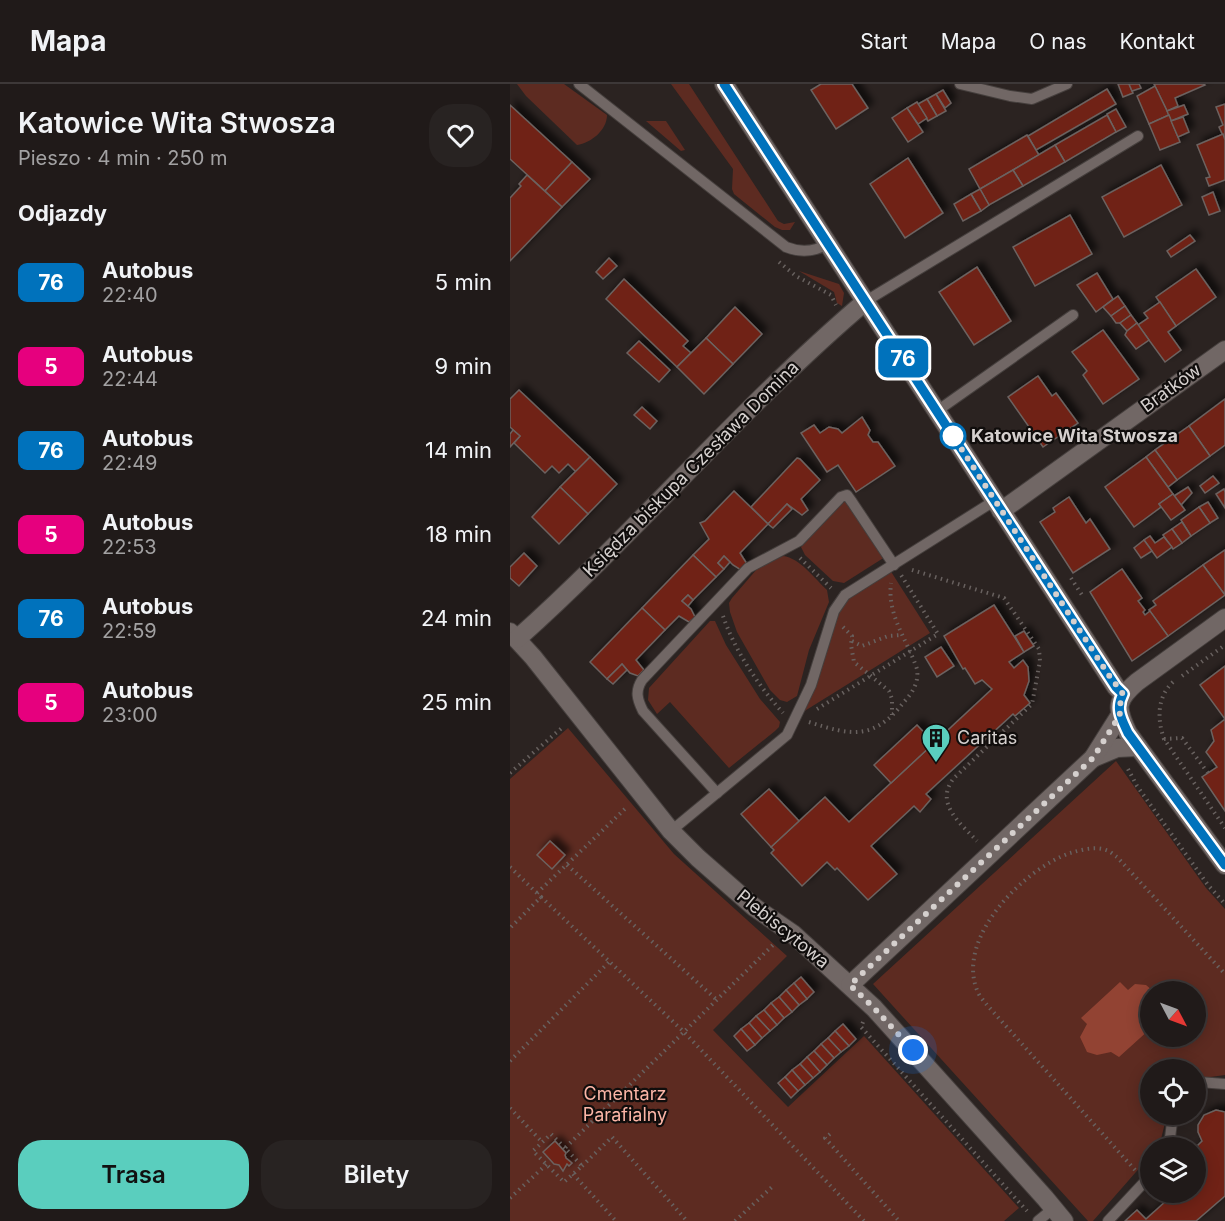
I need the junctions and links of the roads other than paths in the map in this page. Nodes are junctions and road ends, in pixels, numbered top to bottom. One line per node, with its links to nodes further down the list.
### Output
1 (579, 84): 6 (lane)
2 (724, 84): 6 (street)
3 (960, 84): 4 (lane)
4 (1067, 84)
5 (1138, 136): 7 (lane)
6 (828, 244): 7 (street)
7 (866, 301): 10 (street); 14 (street, Księdza biskupa Czesława Domina)
8 (1073, 315): 10 (lane)
9 (1225, 350): 11 (street, Bratków)
10 (936, 411): 11 (street)
11 (998, 506): 12 (lane); 15 (street)
12 (896, 567): 19 (lane); 19 (lane)
13 (1225, 618): 15 (street)
14 (514, 635): 20 (street, Plebiscytowa)
15 (1123, 694): 16 (street)
16 (1120, 715): 17 (street); 18 (street)
17 (1138, 747): 18 (street); 21 (street)
18 (1093, 758): 22 (street)
19 (717, 793): 20 (lane)
20 (671, 831): 22 (street, Plebiscytowa)
21 (1225, 865)
22 (850, 985): 26 (street, Plebiscytowa)
23 (1206, 1083): 24 (lane)
24 (1225, 1084)
25 (1140, 1187): 28 (lane)
26 (1059, 1214): 27 (lane)
27 (1038, 1221)
28 (1108, 1221)

